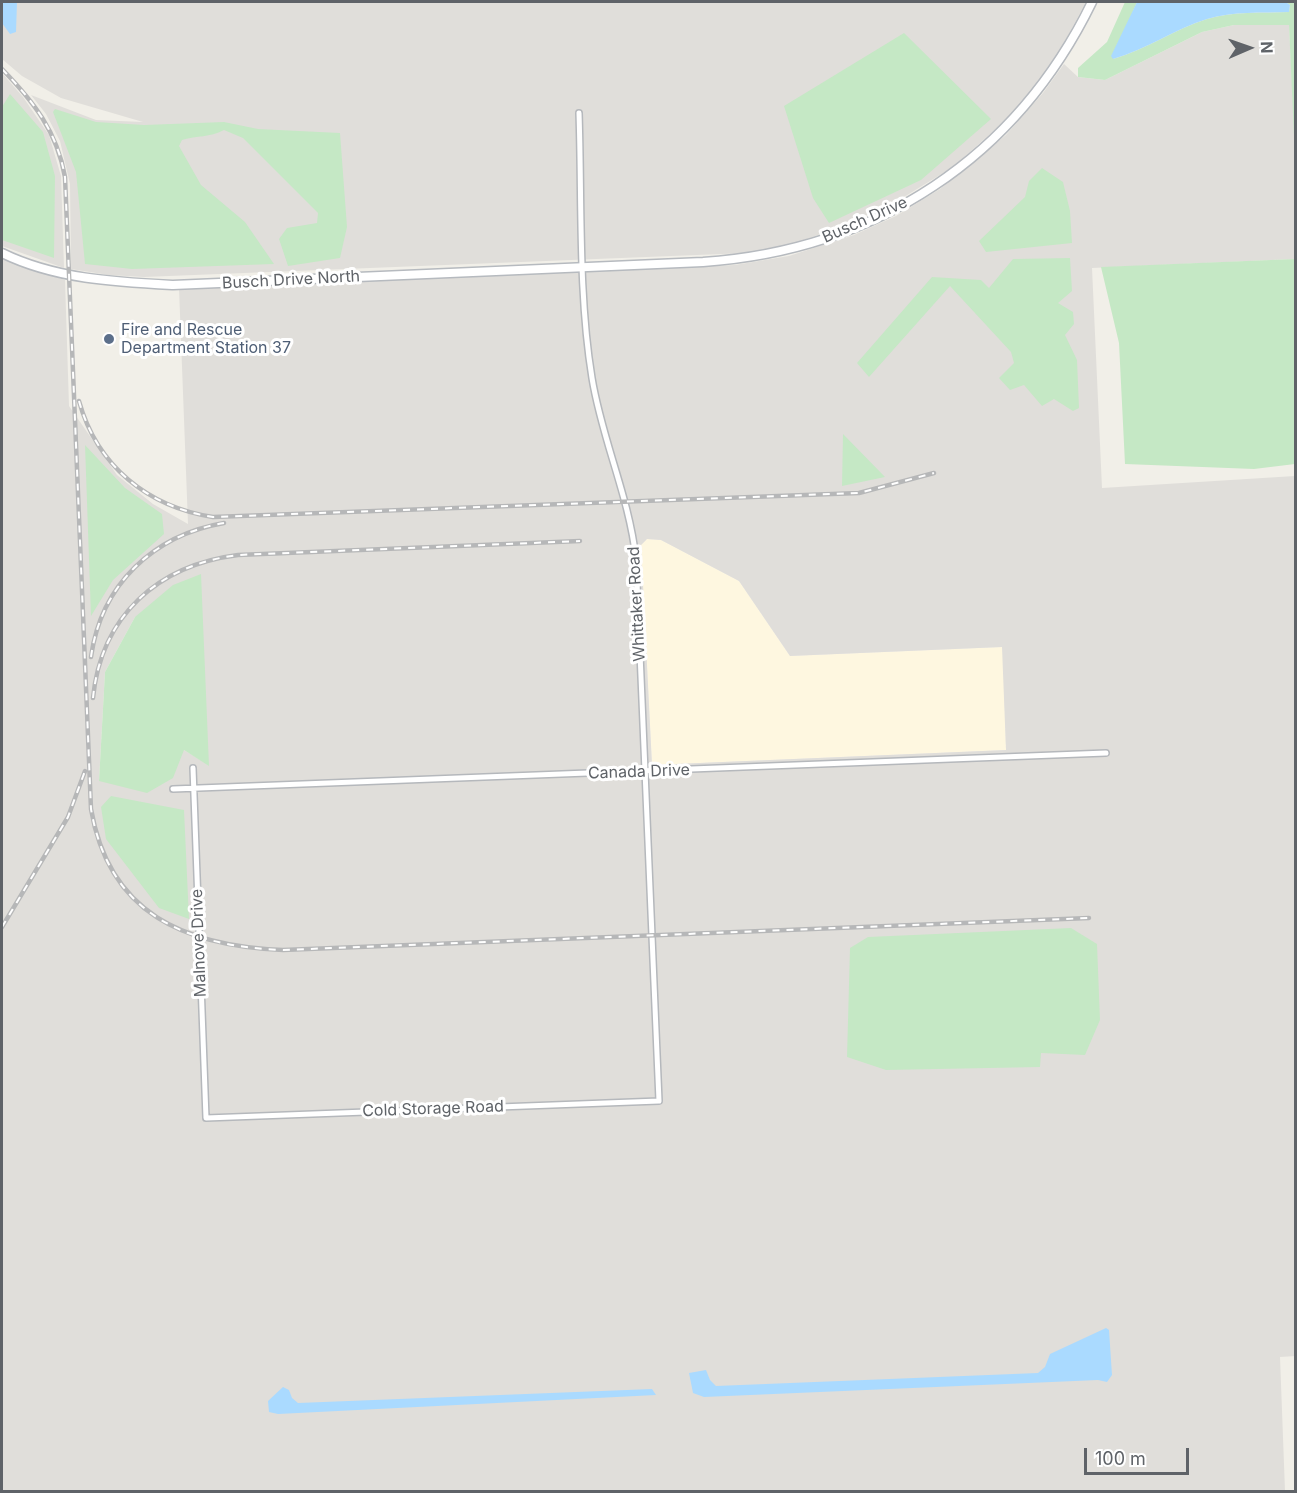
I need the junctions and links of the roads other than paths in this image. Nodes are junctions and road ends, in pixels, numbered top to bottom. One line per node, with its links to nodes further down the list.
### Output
1 (1092, 2): 4 (street, Busch Drive)
2 (579, 113): 4 (street, Whittaker Road)
3 (2, 253): 4 (street, Busch Drive North)
4 (584, 267): 7 (street, Whittaker Road)
5 (1106, 753): 7 (street, Canada Drive)
6 (193, 768): 9 (street, Malnove Drive)
7 (645, 772): 9 (street, Canada Drive); 10 (street, Whittaker Road)
8 (173, 789): 9 (street, Canada Drive)
9 (193, 789): 11 (street, Malnove Drive)
10 (659, 1101): 11 (street, Cold Storage Road)
11 (206, 1118)

